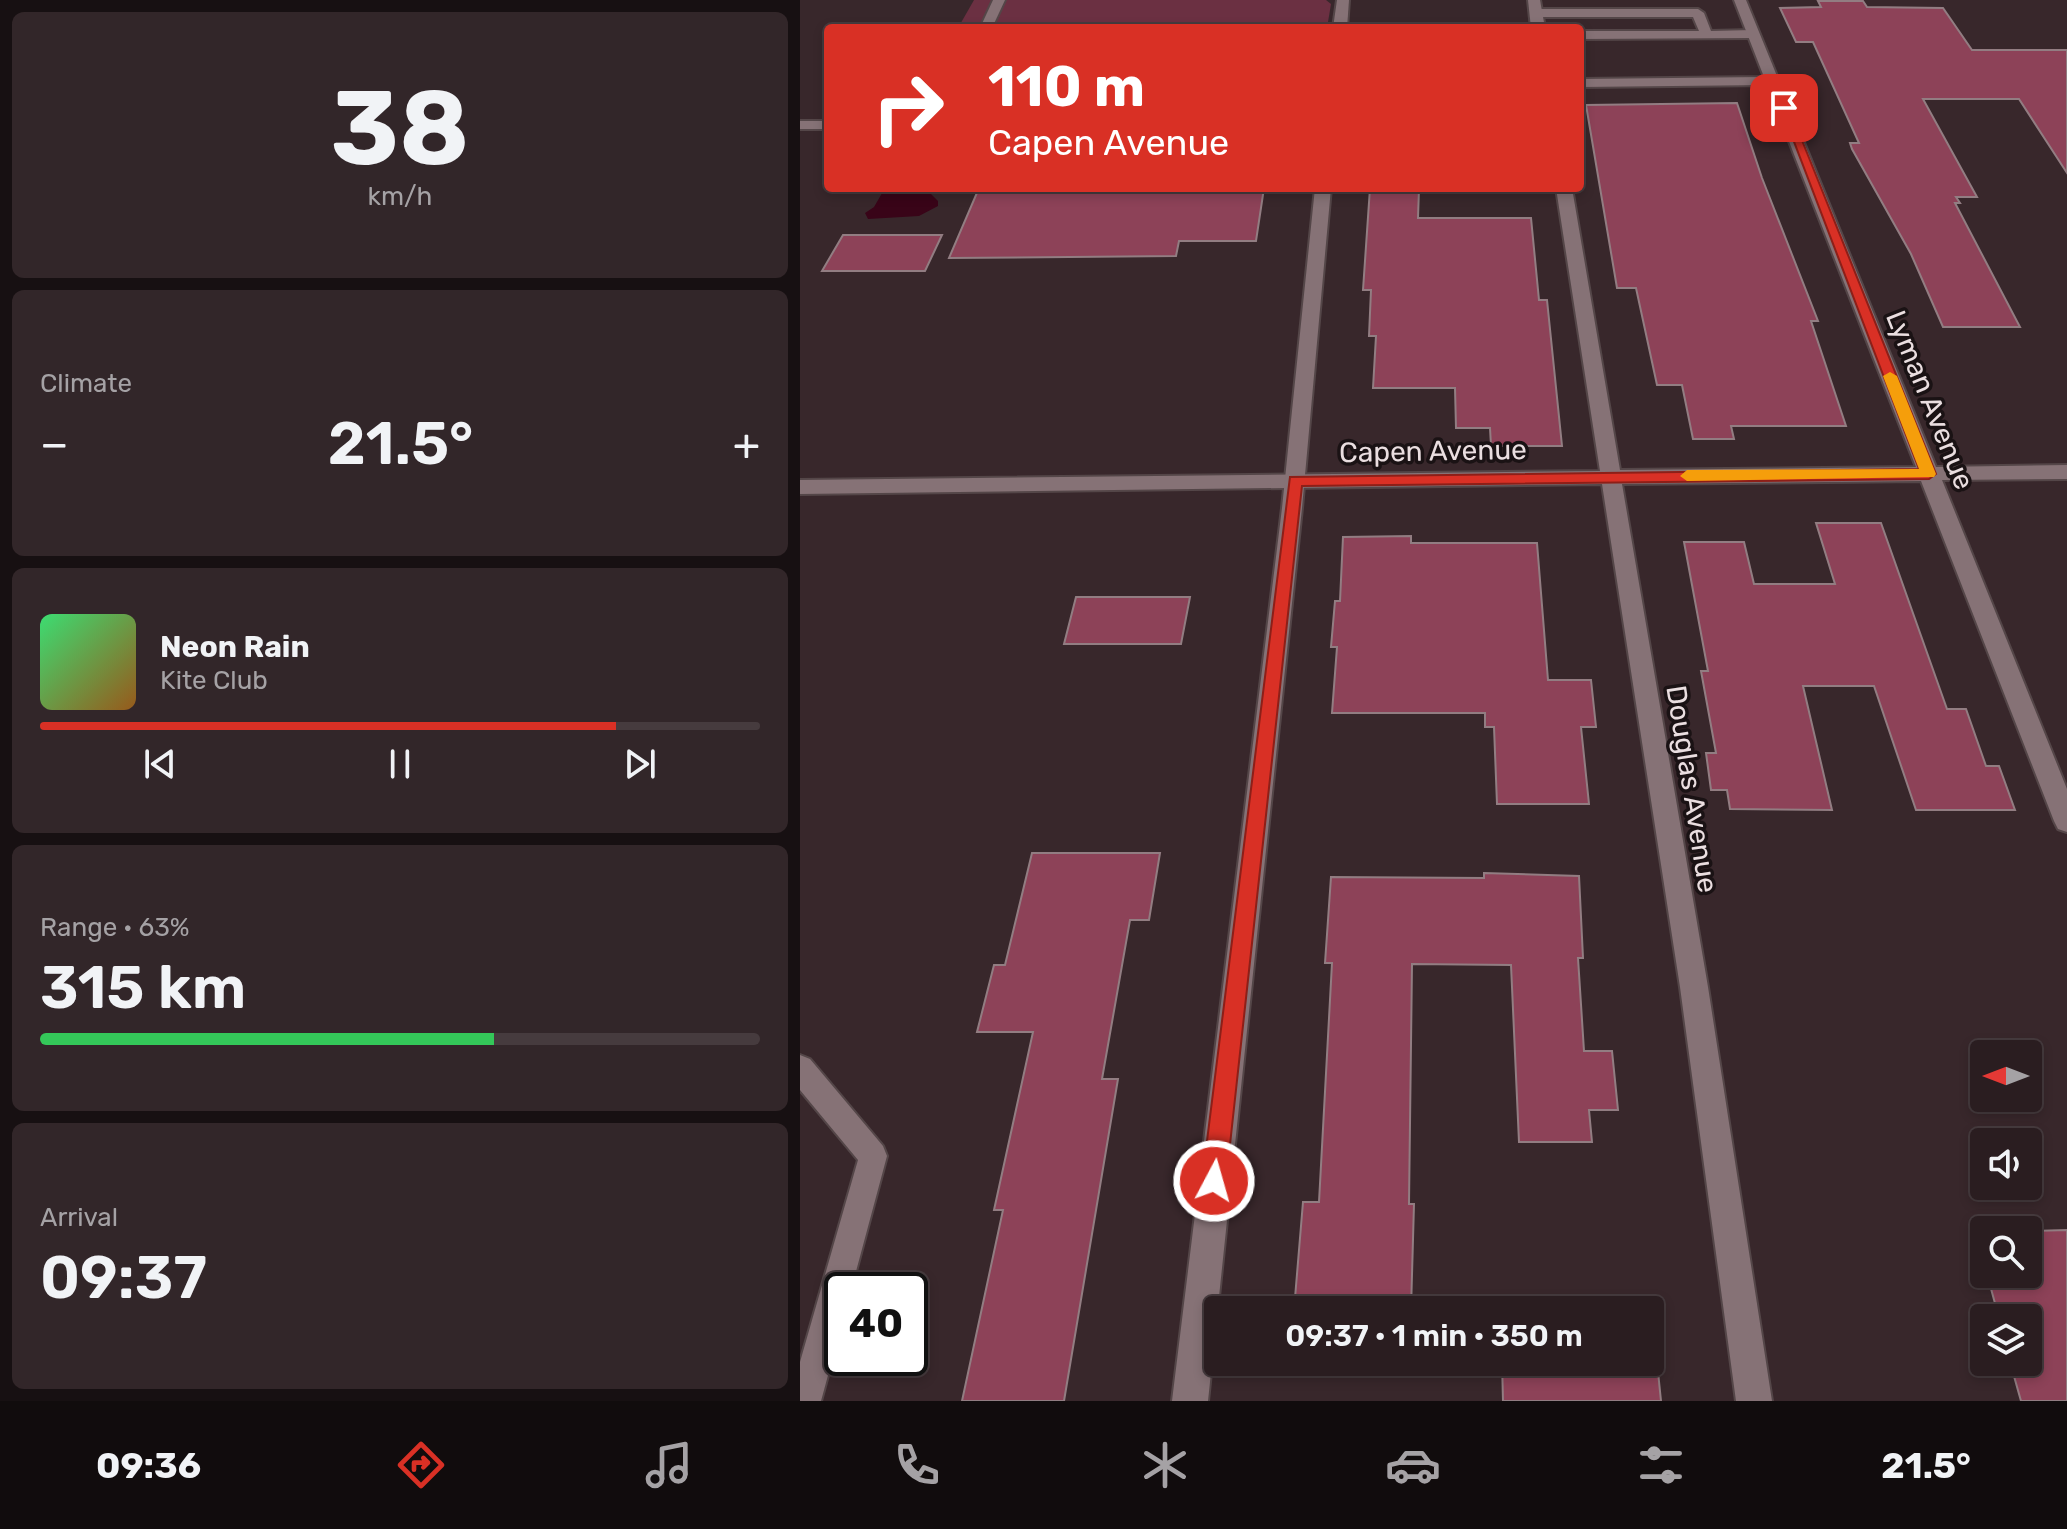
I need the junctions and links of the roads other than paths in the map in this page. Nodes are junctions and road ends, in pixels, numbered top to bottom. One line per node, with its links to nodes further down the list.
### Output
1 (999, 0): 5 (lane)
2 (1343, 0): 6 (street)
3 (1740, 0): 8 (street, Lyman Avenue)
4 (1535, 6): 7 (lane)
5 (988, 24)
6 (1340, 24)
7 (1706, 34): 8 (lane); 9 (lane)
8 (1753, 34): 10 (street, Lyman Avenue)
9 (1584, 35)
10 (1773, 81): 11 (street); 17 (street, Lyman Avenue)
11 (1584, 83)
12 (800, 125): 13 (lane)
13 (824, 125)
14 (1323, 192): 19 (street)
15 (1565, 192): 18 (street, Douglas Avenue)
16 (2067, 472): 17 (street, Capen Avenue)
17 (1929, 474): 18 (street, Capen Avenue); 21 (street, Lyman Avenue)
18 (1611, 476): 19 (street, Capen Avenue); 25 (street, Douglas Avenue)
19 (1295, 481): 20 (street, Capen Avenue); 24 (street)
20 (800, 487)
21 (2067, 821)
22 (800, 1069): 23 (lane)
23 (805, 1401)
24 (1190, 1401)
25 (1754, 1401)

